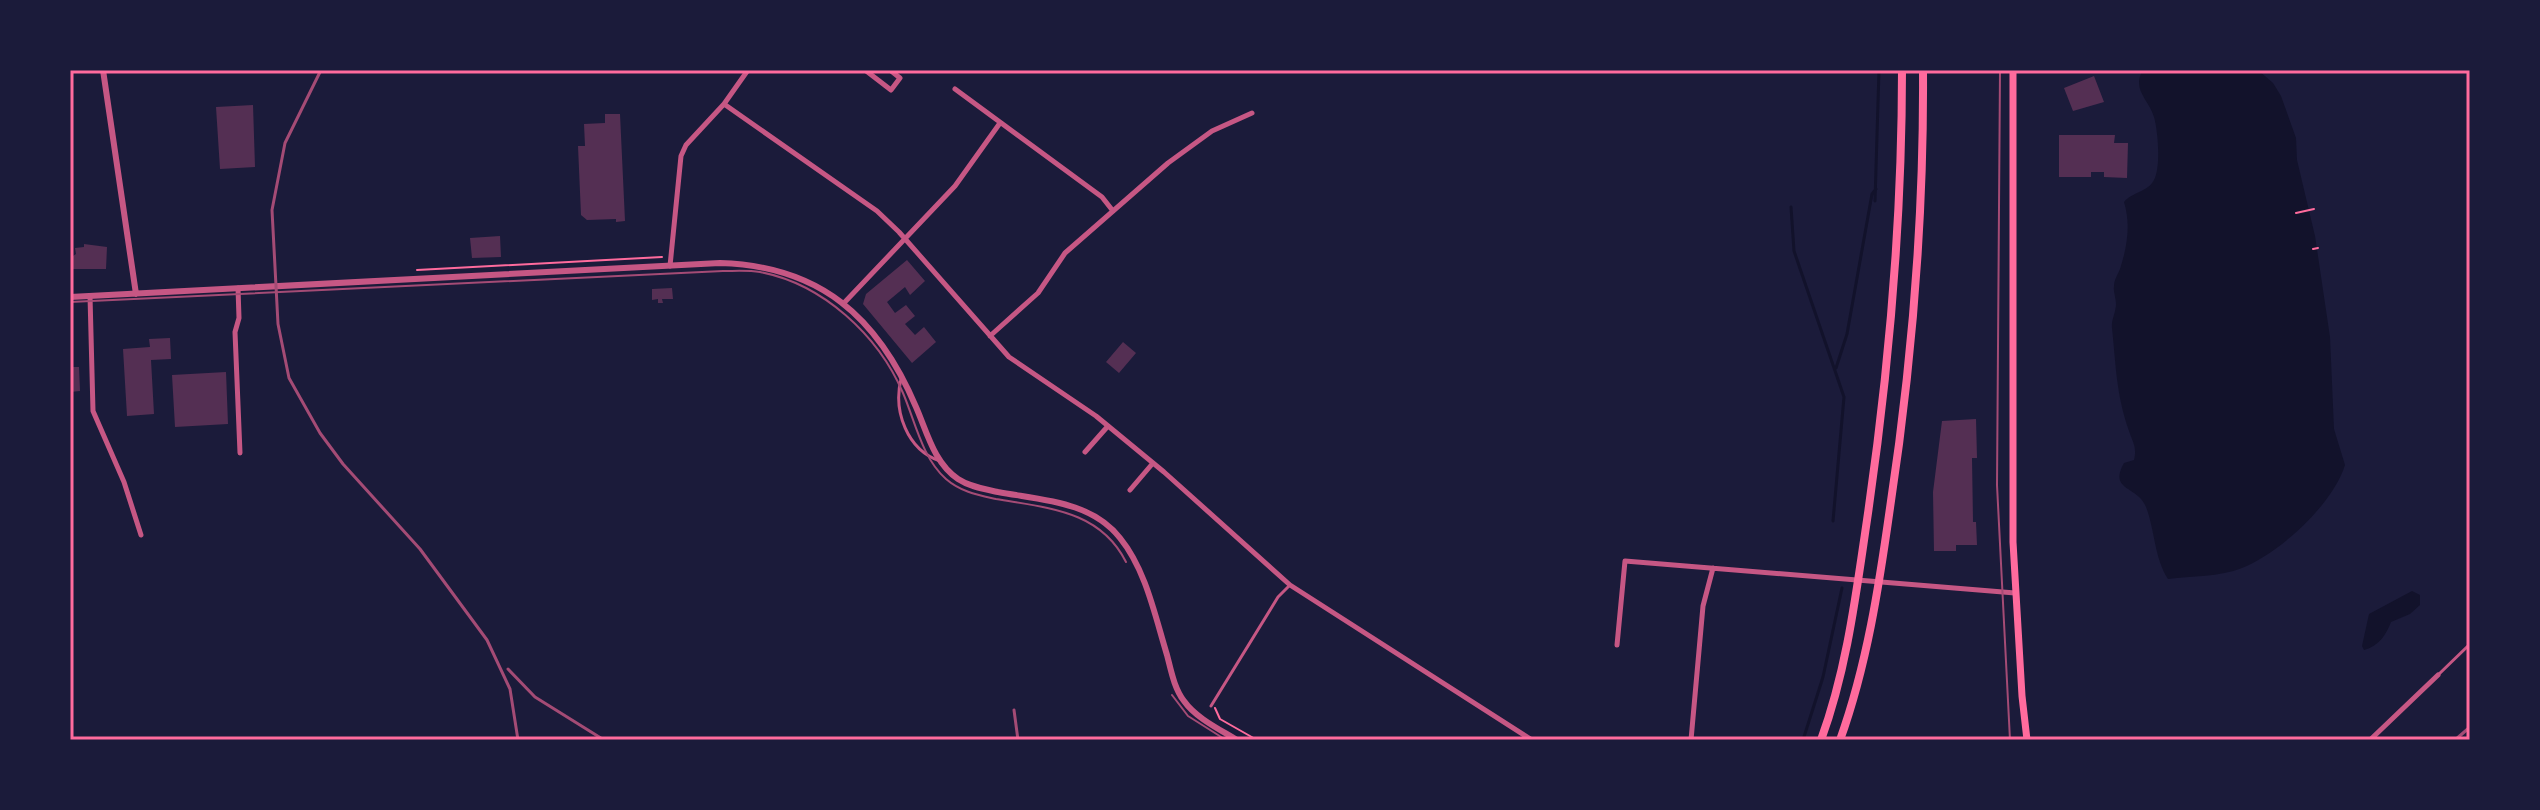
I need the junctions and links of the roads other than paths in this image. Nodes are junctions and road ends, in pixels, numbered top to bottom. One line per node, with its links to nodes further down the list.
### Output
1 (103, 70): 16 (street)
2 (748, 70): 9 (street)
3 (865, 70): 4 (street)
4 (890, 70)
5 (1902, 70): 39 (main road)
6 (1923, 70): 40 (main road)
7 (2013, 70): 31 (main road)
8 (955, 89): 11 (street)
9 (724, 104): 13 (street); 14 (street)
10 (1252, 113): 12 (street)
11 (1000, 123): 12 (street); 13 (street)
12 (1113, 211): 20 (street)
13 (905, 239): 19 (street); 20 (street)
14 (670, 266): 15 (street); 19 (street)
15 (238, 288): 16 (street); 24 (street)
16 (136, 294): 17 (street)
17 (90, 296): 18 (street); 28 (street)
18 (70, 297)
19 (843, 304): 21 (street)
20 (990, 336): 22 (street)
21 (902, 375): 25 (street); 25 (lane)
22 (1108, 426): 23 (street); 26 (street)
23 (1085, 452)
24 (240, 453)
25 (940, 461): 36 (street)
26 (1153, 463): 27 (street); 30 (street)
27 (1130, 490)
28 (141, 535)
29 (1713, 568): 31 (street); 33 (street); 38 (street)
30 (1290, 585): 35 (lane); 37 (street)
31 (2015, 593): 41 (main road)
32 (2470, 644): 34 (lane)
33 (1617, 645)
34 (2438, 675): 42 (street)
35 (1211, 706)
36 (1237, 740)
37 (1532, 740)
38 (1691, 740)
39 (1821, 740)
40 (1840, 740)
41 (2027, 740)
42 (2370, 740)

